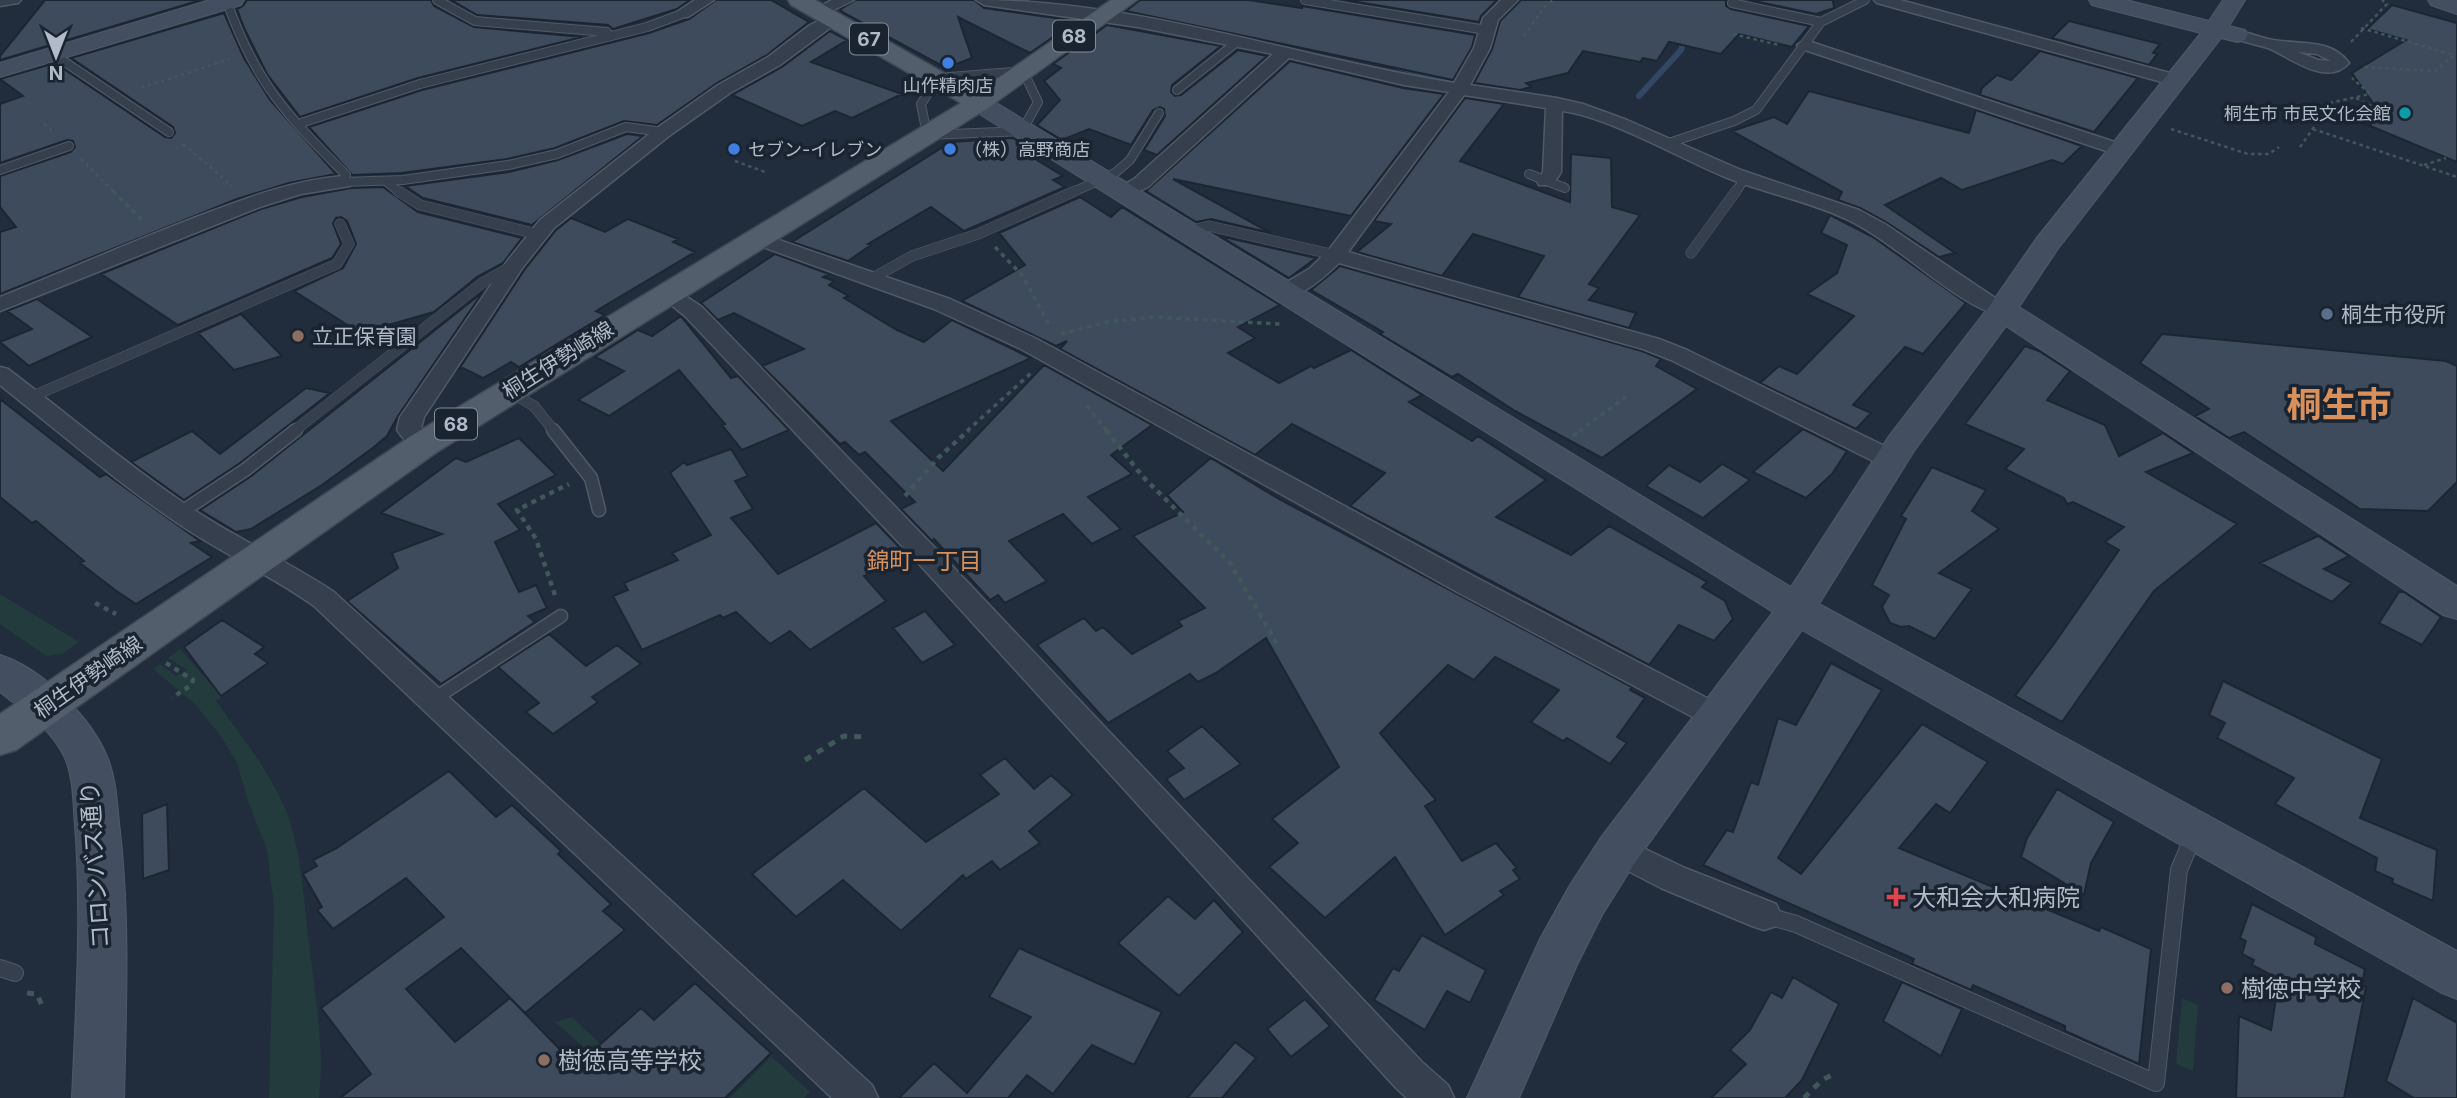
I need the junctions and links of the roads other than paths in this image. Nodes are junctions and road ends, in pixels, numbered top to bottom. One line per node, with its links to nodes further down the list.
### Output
1 (13, 0): 13 (street)
2 (437, 0): 23 (lane)
3 (706, 0): 18 (street)
4 (984, 0): 19 (street)
5 (1126, 0): 19 (main road, 桐生伊勢崎線 / 68)
6 (1305, 0): 21 (lane)
7 (1510, 0): 21 (street)
8 (1865, 0): 20 (lane)
9 (1882, 0): 32 (street)
10 (2100, 0): 22 (street)
11 (2234, 0): 22 (street)
12 (2439, 0): 17 (street)
13 (0, 1)
14 (228, 1): 28 (street); 38 (lane)
15 (1732, 3): 20 (lane)
16 (824, 7): 31 (main road, 67); 41 (street)
17 (2457, 7)
18 (682, 14): 23 (lane)
19 (1101, 18): 24 (street); 30 (main road, 桐生伊勢崎線 / 68)
20 (1821, 22): 26 (lane)
21 (1486, 30): 33 (street)
22 (2228, 33): 25 (street); 32 (street)
23 (610, 34): 38 (lane)
24 (1238, 41): 27 (street); 34 (lane)
25 (2274, 45)
26 (1803, 48): 43 (lane); 45 (street)
27 (1285, 52): 33 (street); 51 (street)
28 (53, 54): 29 (street); 40 (lane)
29 (0, 70)
30 (1023, 71): 31 (lane); 35 (main road, 桐生伊勢崎線 / 68); 39 (lane)
31 (938, 78): 35 (main road, 67); 42 (lane)
32 (2175, 80): 45 (street)
33 (1460, 88): 36 (street); 58 (street)
34 (1177, 90)
35 (979, 103): 39 (street); 42 (main road, 桐生伊勢崎線 / 68)
36 (1557, 103): 43 (street); 47 (street)
37 (1158, 113): 51 (lane)
38 (298, 124): 50 (lane)
39 (1022, 131): 42 (lane); 51 (street)
40 (169, 132)
41 (663, 132): 49 (lane); 55 (street)
42 (927, 135): 56 (main road, 桐生伊勢崎線 / 68)
43 (1666, 144): 48 (street)
44 (69, 146): 46 (lane)
45 (2121, 150): 64 (street)
46 (0, 170)
47 (1537, 177): 52 (lane)
48 (1745, 178): 57 (lane); 64 (street)
49 (386, 181): 50 (lane); 55 (lane)
50 (343, 182): 62 (street)
51 (1111, 186): 54 (street); 60 (lane)
52 (1565, 188)
53 (340, 224): 67 (lane)
54 (1185, 232): 58 (lane); 63 (street)
55 (537, 234): 59 (street)
56 (757, 238): 60 (street); 61 (main road, 桐生伊勢崎線 / 68)
57 (1691, 253)
58 (1335, 256): 63 (street); 69 (street)
59 (515, 264): 68 (street); 71 (lane)
60 (871, 279): 79 (street)
61 (668, 293): 66 (main road, 桐生伊勢崎線 / 68); 87 (street)
62 (0, 305)
63 (1284, 308): 74 (street)
64 (2002, 310): 69 (street); 73 (street)
65 (0, 374): 67 (street)
66 (507, 391): 68 (main road, 桐生伊勢崎線 / 68); 70 (lane)
67 (31, 397): 71 (street)
68 (424, 444): 72 (main road, 桐生伊勢崎線 / 68)
69 (1890, 459): 74 (street)
70 (600, 510)
71 (180, 513): 72 (street)
72 (256, 558): 77 (street); 78 (main road, 桐生伊勢崎線 / 68)
73 (2457, 605)
74 (1797, 608): 79 (street); 81 (street)
75 (561, 616): 77 (lane)
76 (0, 670): 78 (street, コロンバス通り)
77 (434, 699): 86 (street)
78 (46, 706): 80 (main road, 桐生伊勢崎線 / 68); 85 (street, コロンバス通り)
79 (1716, 716): 82 (street)
80 (0, 737)
81 (2195, 830): 83 (lane); 84 (street)
82 (1618, 850): 83 (street); 88 (street)
83 (1763, 915)
84 (2457, 976)
85 (98, 1098)
86 (859, 1098)
87 (1436, 1098)
88 (1493, 1098)

